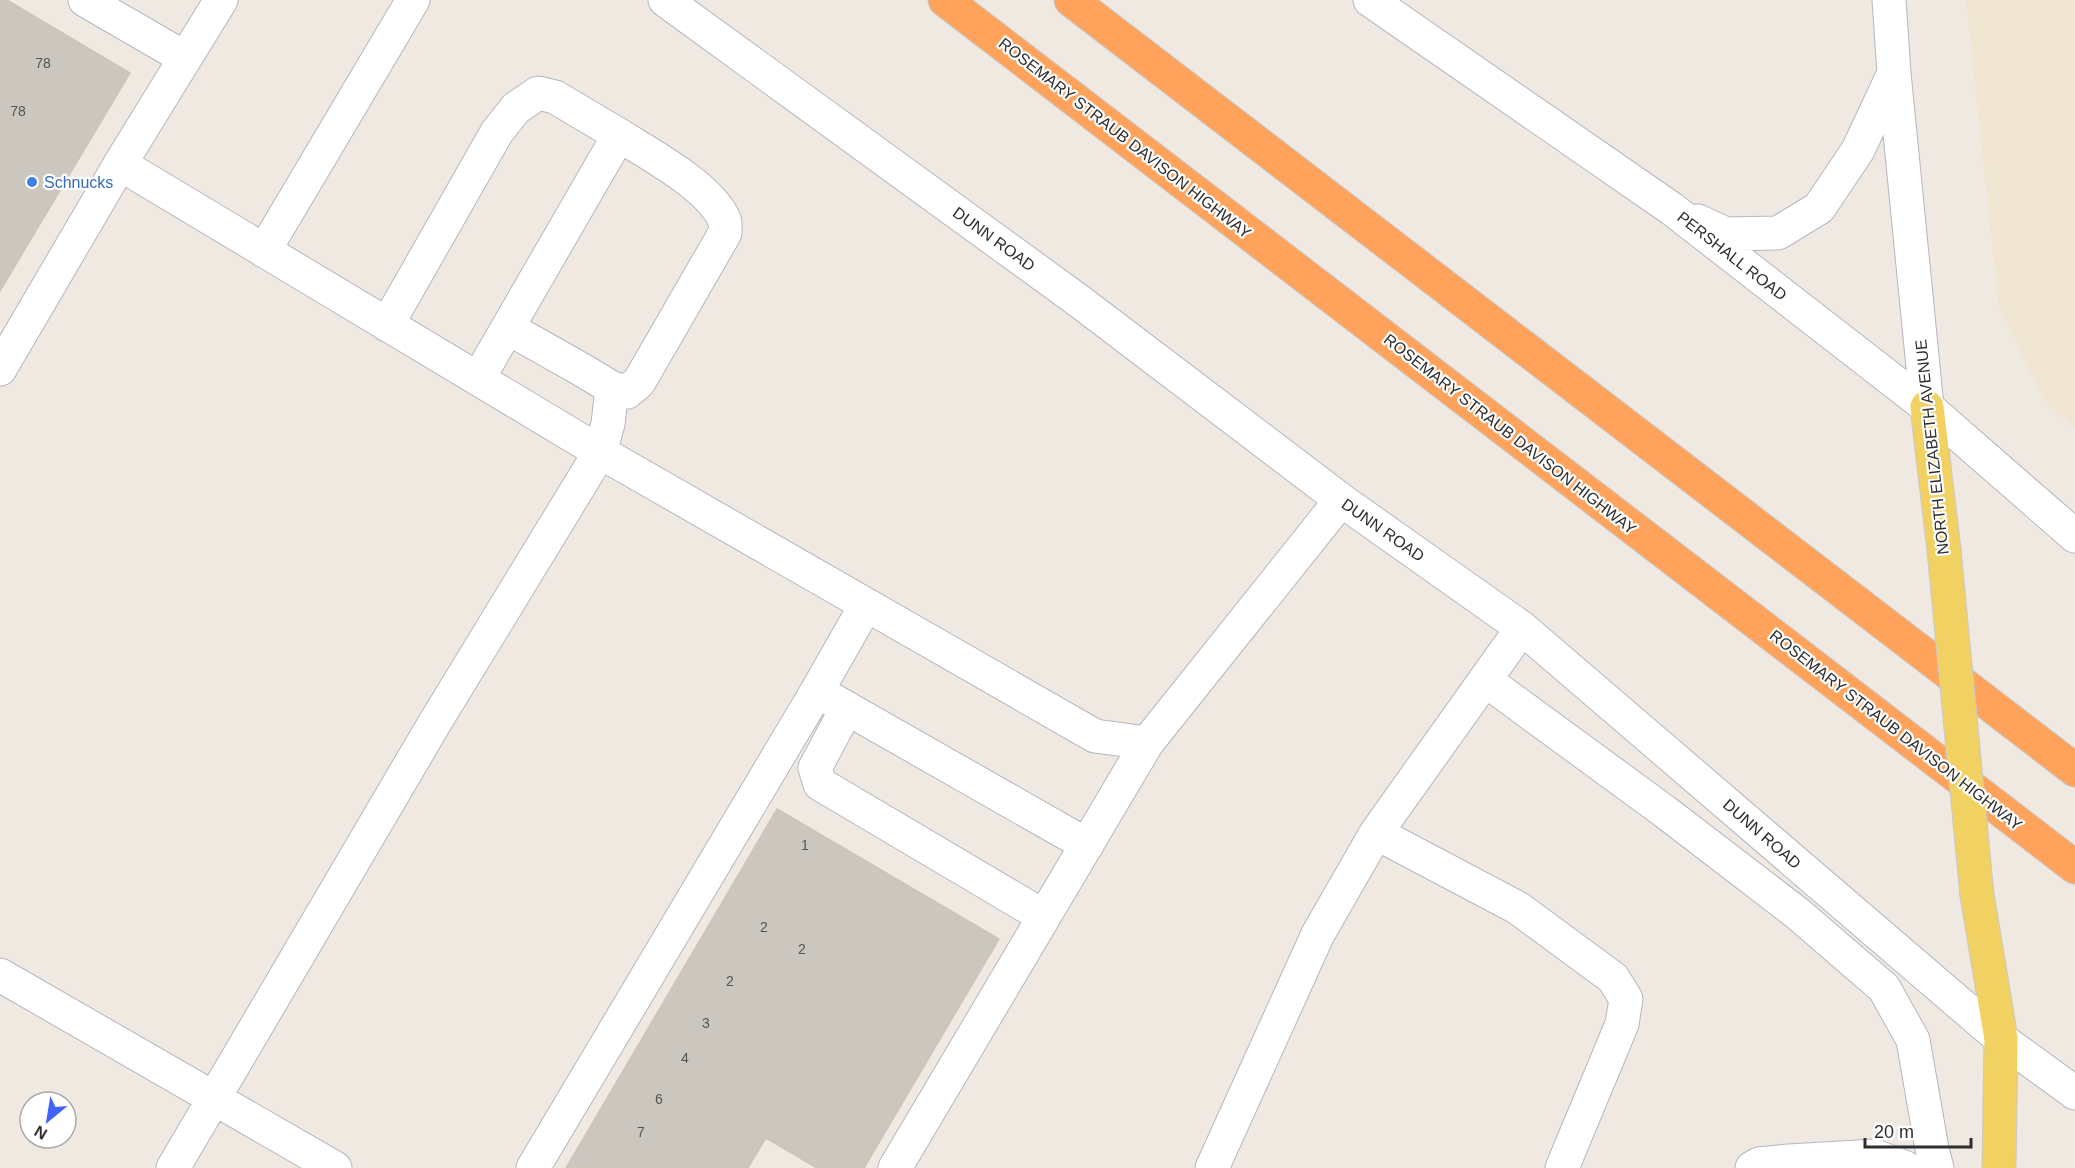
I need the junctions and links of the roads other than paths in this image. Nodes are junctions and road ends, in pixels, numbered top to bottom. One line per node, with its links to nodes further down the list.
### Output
1 (85, 0): 9 (street)
2 (220, 0): 9 (street)
3 (413, 0): 14 (street)
4 (665, 0): 22 (street, DUNN ROAD)
5 (945, 0): 33 (highway, ROSEMARY STRAUB DAVISON HIGHWAY)
6 (1071, 0): 30 (highway)
7 (1370, 0): 13 (street, PERSHALL ROAD)
8 (1886, 5): 10 (street, NORTH ELIZABETH AVENUE)
9 (185, 58): 12 (street)
10 (1894, 73): 13 (street); 20 (street, NORTH ELIZABETH AVENUE)
11 (619, 135): 15 (street); 16 (street); 19 (street)
12 (120, 164): 14 (street); 17 (street)
13 (1672, 209): 20 (street, PERSHALL ROAD)
14 (264, 251): 15 (street)
15 (387, 325): 18 (street)
16 (508, 328): 18 (street); 19 (street)
17 (0, 369)
18 (478, 379): 21 (street)
19 (612, 388): 21 (street)
20 (1927, 407): 23 (street, PERSHALL ROAD); 36 (main road, NORTH ELIZABETH AVENUE, bridge)
21 (600, 452): 24 (street); 38 (street)
22 (1341, 500): 25 (street, DUNN ROAD); 29 (street)
23 (2075, 536)
24 (866, 605): 27 (street); 29 (street)
25 (1522, 628): 26 (street); 36 (street, DUNN ROAD)
26 (1485, 680): 31 (street); 47 (street)
27 (817, 692): 28 (street); 41 (street)
28 (847, 708): 32 (street); 34 (street)
29 (1147, 742): 32 (street)
30 (2075, 770)
31 (1376, 833): 43 (street); 44 (street)
32 (1087, 845): 34 (street)
33 (2075, 867)
34 (1043, 916): 42 (street)
35 (0, 975): 38 (street)
36 (2001, 1039): 37 (street, DUNN ROAD); 48 (main road, NORTH ELIZABETH AVENUE)
37 (2075, 1093)
38 (213, 1098): 39 (street); 40 (street)
39 (173, 1168)
40 (334, 1168)
41 (533, 1168)
42 (895, 1168)
43 (1212, 1168)
44 (1562, 1168)
45 (1752, 1168): 46 (street)
46 (1906, 1168)
47 (1937, 1168)
48 (2000, 1168)

